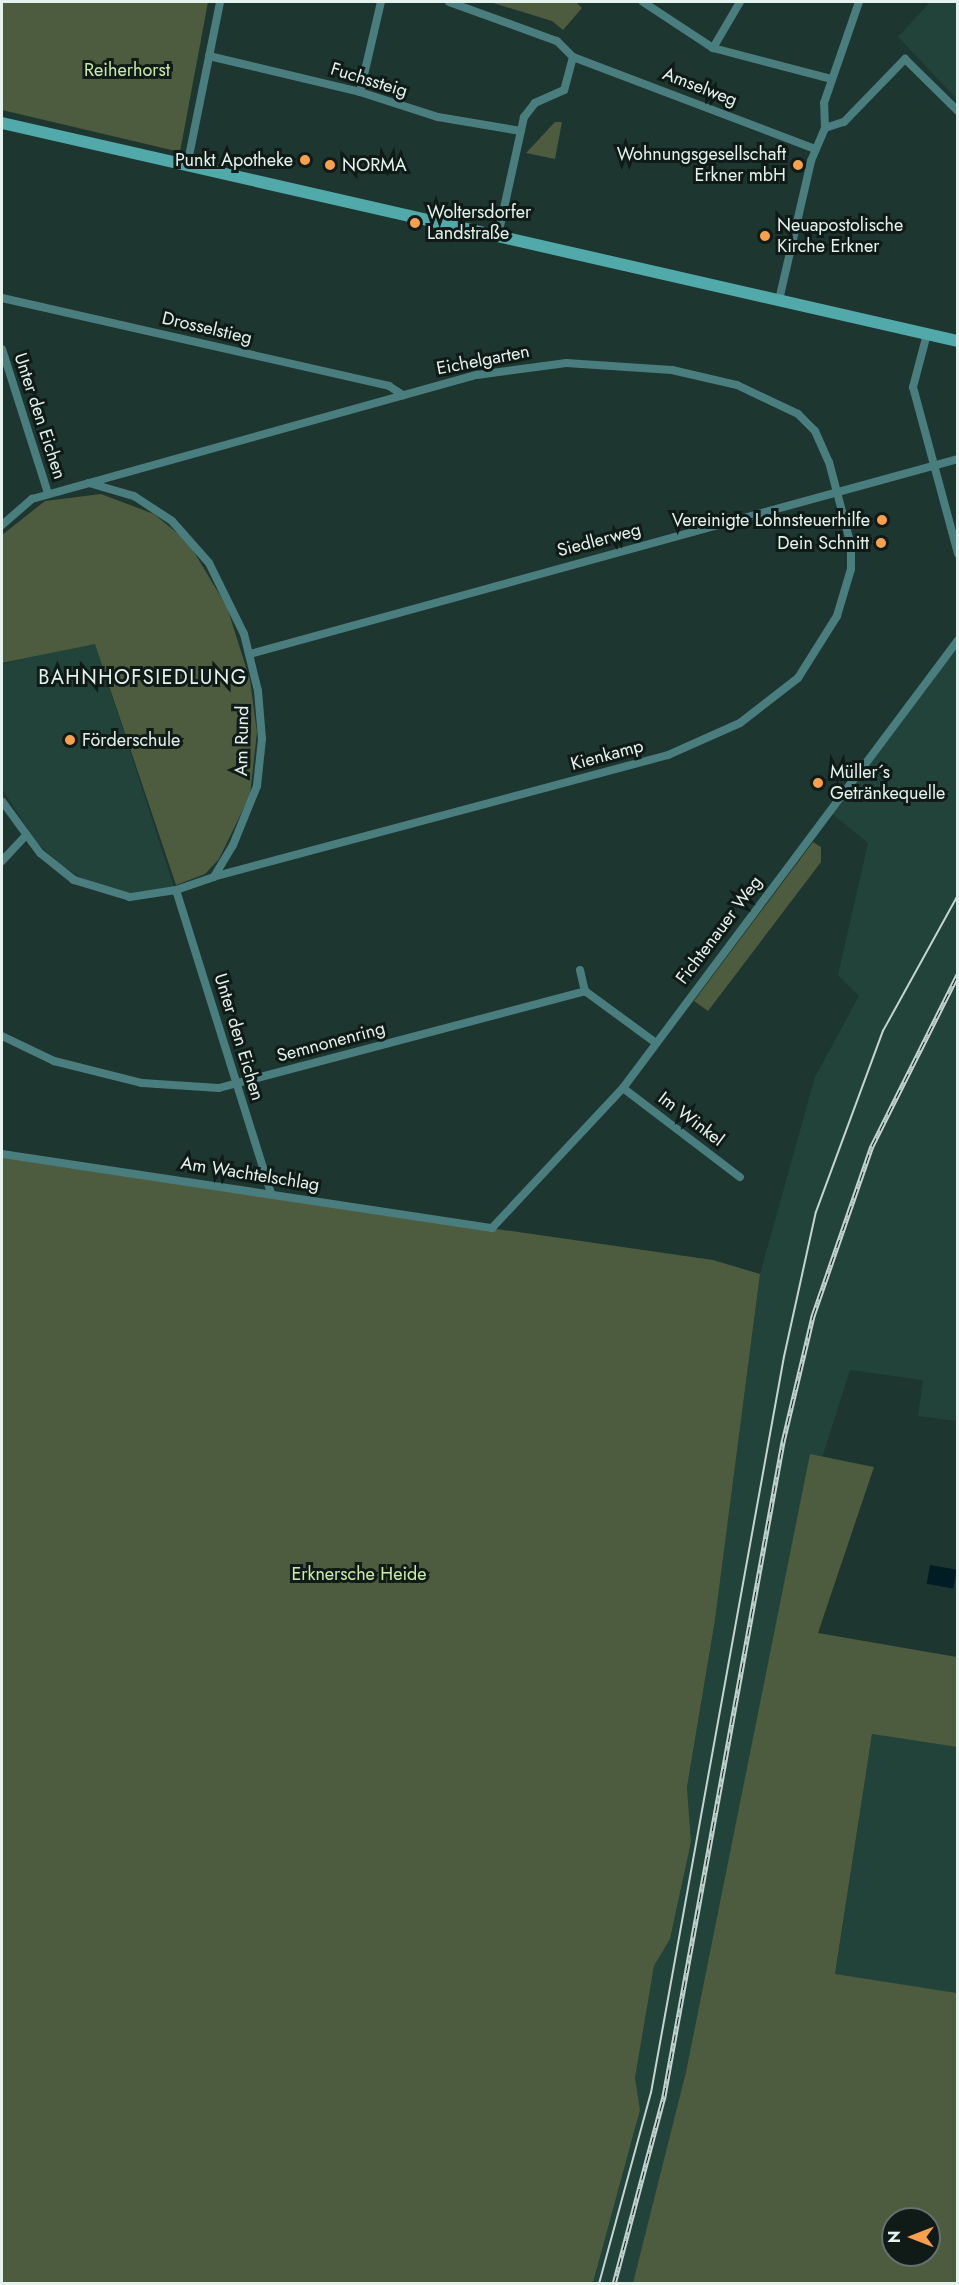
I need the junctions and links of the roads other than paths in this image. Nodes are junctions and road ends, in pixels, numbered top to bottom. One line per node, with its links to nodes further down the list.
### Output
1 (220, 2): 8 (street)
2 (381, 2): 11 (street)
3 (449, 2): 9 (street, Amselweg)
4 (643, 2): 7 (street)
5 (740, 2): 7 (street)
6 (859, 2): 10 (street)
7 (713, 48): 10 (street)
8 (209, 56): 11 (street, Fuchssteig); 17 (street)
9 (573, 57): 15 (street); 16 (street, Amselweg)
10 (831, 79): 14 (street)
11 (360, 92): 15 (street, Fuchssteig)
12 (957, 111): 14 (street)
13 (2, 123): 17 (main road)
14 (825, 128): 16 (street)
15 (521, 131): 18 (street)
16 (815, 149): 20 (street)
17 (187, 166): 18 (main road)
18 (498, 235): 20 (main road)
19 (2, 298): 24 (street, Drosselstieg)
20 (778, 300): 21 (main road)
21 (927, 334): 22 (main road); 26 (street)
22 (957, 341)
23 (2, 349): 28 (street, Unter den Eichen)
24 (403, 395): 27 (street, Eichelgarten); 29 (street, Eichelgarten)
25 (957, 459): 26 (street, Siedlerweg)
26 (934, 466): 29 (street, Siedlerweg); 31 (street)
27 (89, 483): 28 (street); 33 (street, Am Rund)
28 (48, 493): 30 (street)
29 (838, 493): 33 (street, Siedlerweg); 37 (street, Kienkamp)
30 (2, 525)
31 (957, 554)
32 (957, 640): 42 (street, Fichtenauer Weg)
33 (250, 654): 37 (street, Am Rund)
34 (2, 801): 35 (street)
35 (25, 836): 36 (street); 38 (street)
36 (2, 861)
37 (214, 877): 38 (street)
38 (176, 890): 43 (street, Unter den Eichen)
39 (580, 970): 40 (street)
40 (585, 991): 42 (street); 43 (street, Semnonenring)
41 (2, 1036): 43 (street, Semnonenring)
42 (656, 1043): 44 (street, Fichtenauer Weg)
43 (237, 1085): 47 (street, Unter den Eichen)
44 (623, 1088): 46 (street, Im Winkel); 48 (street, Fichtenauer Weg)
45 (2, 1154): 47 (street, Am Wachtelschlag)
46 (740, 1177)
47 (271, 1193): 48 (street, Am Wachtelschlag)
48 (492, 1228)

